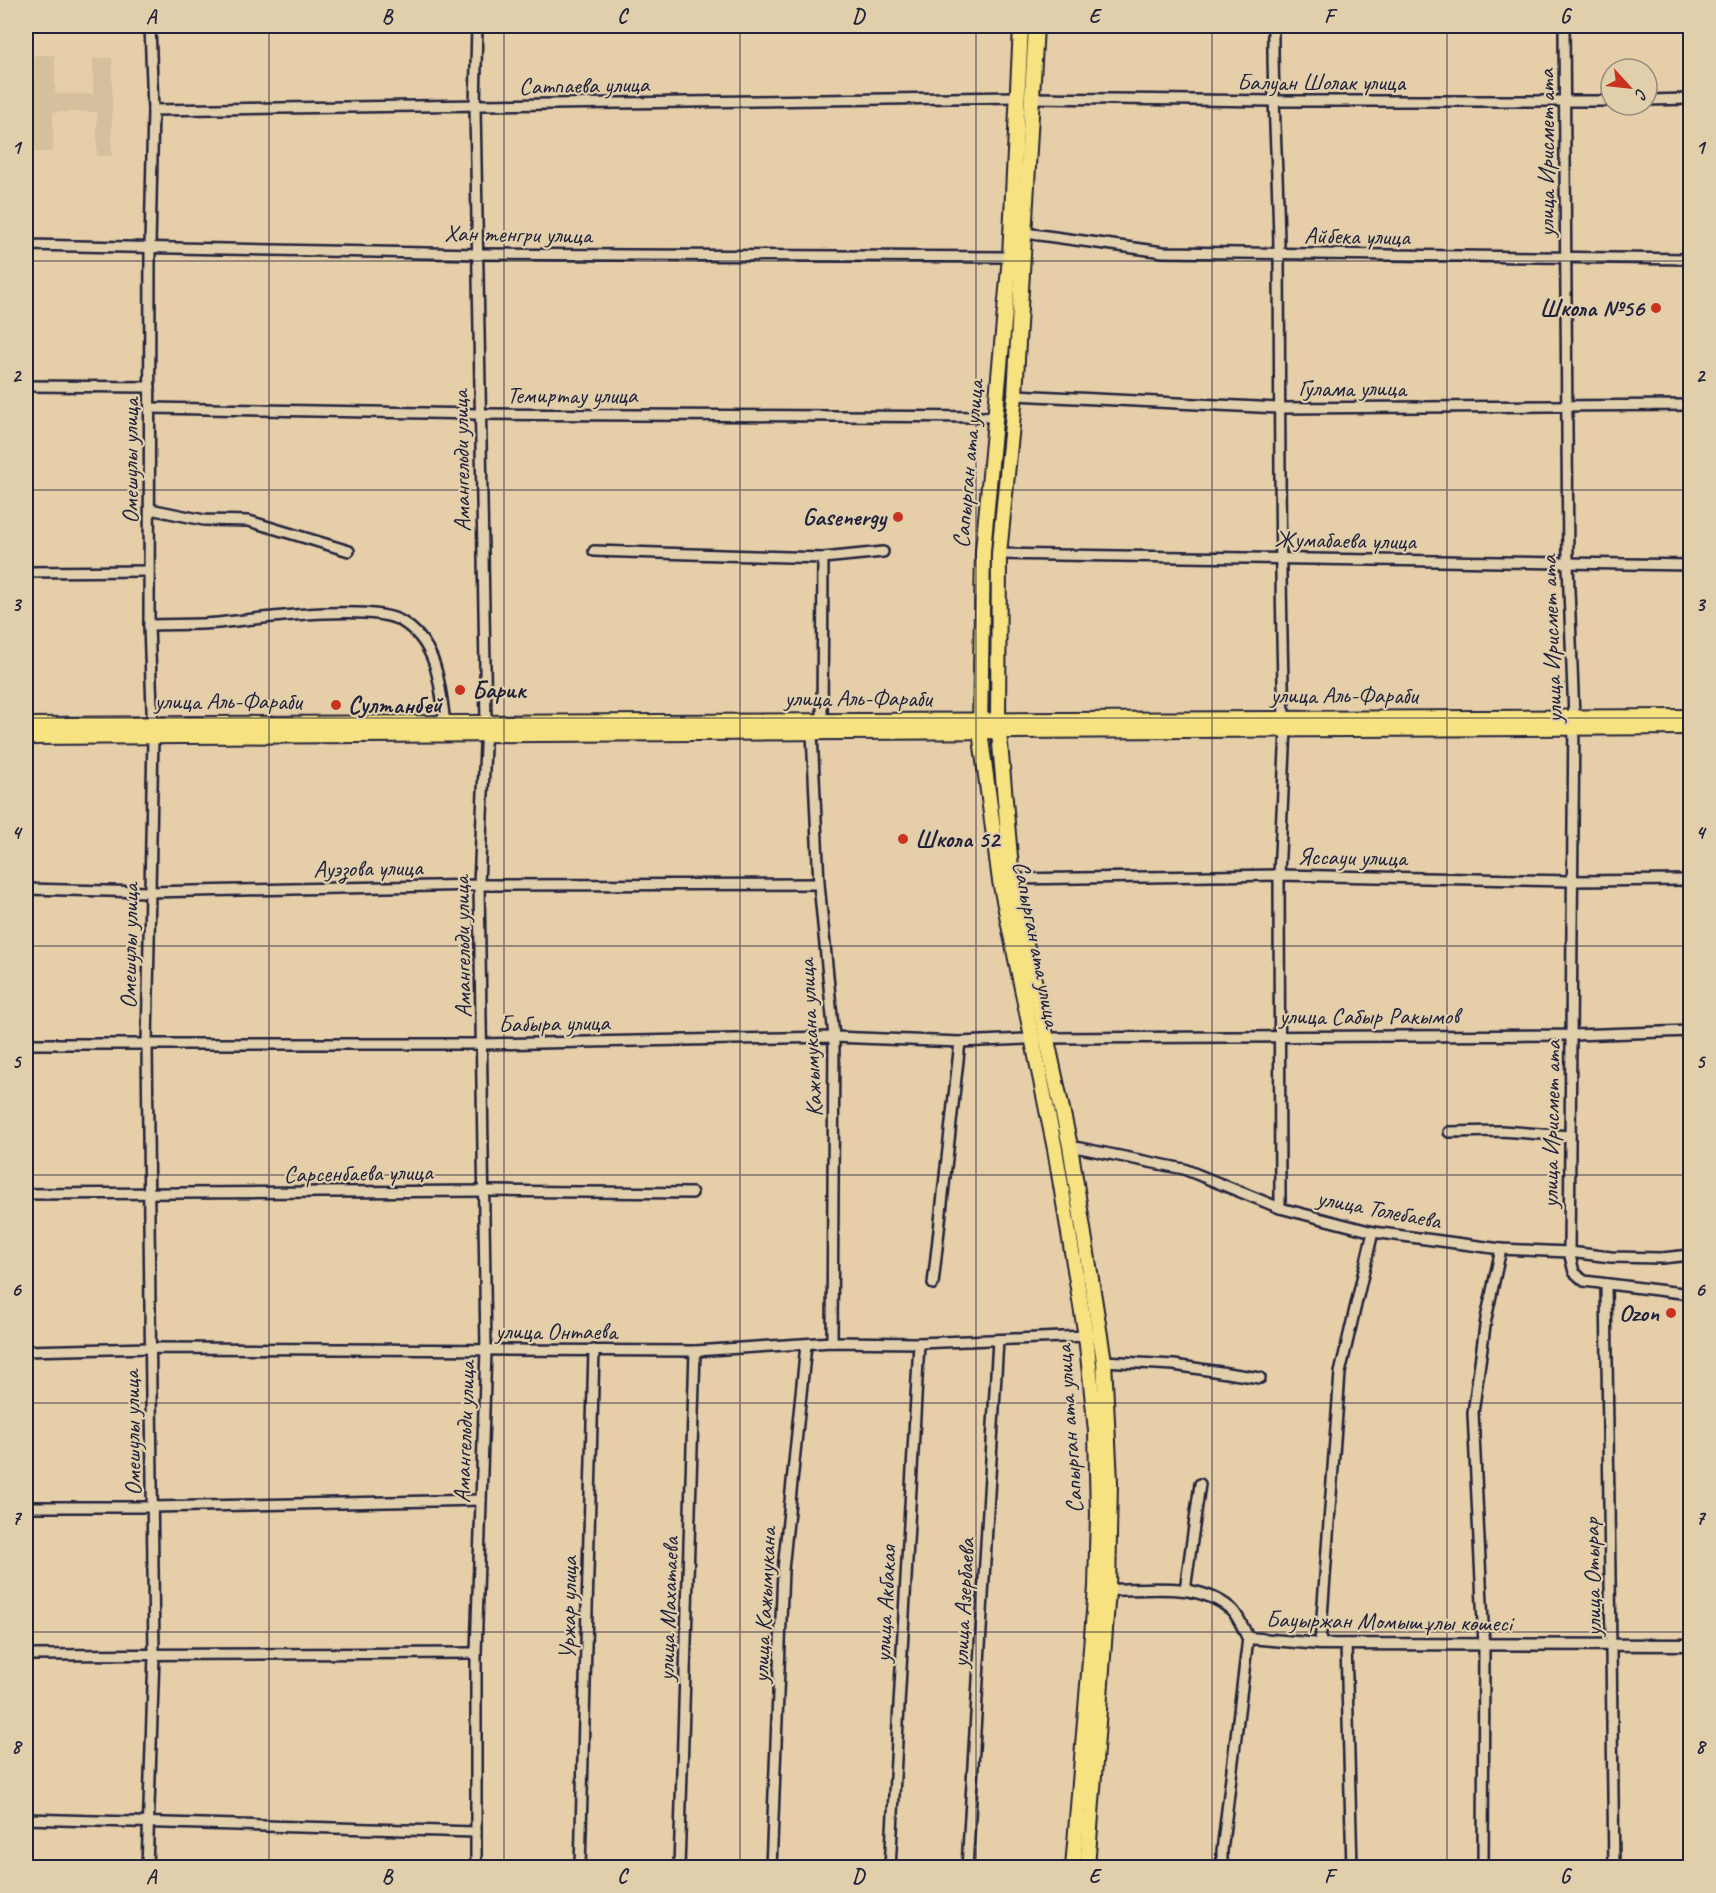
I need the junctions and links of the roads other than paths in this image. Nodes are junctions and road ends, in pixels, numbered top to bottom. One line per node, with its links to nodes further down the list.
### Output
1 (150, 26): 15 (street, Омешулы улица)
2 (477, 26): 14 (street, Амангельди улица)
3 (1021, 26): 7 (main road, Сапырган ата улица)
4 (1036, 26): 8 (main road, Сапырган ата улица)
5 (1273, 26): 13 (street)
6 (1564, 26): 11 (street, улица Ирисмет ата)
7 (1016, 97): 14 (street, Сатпаева улица); 21 (main road, Сапырган ата улица)
8 (1032, 98): 13 (street, Балуан Шолак улица); 16 (main road, Сапырган ата улица)
9 (1690, 99): 10 (street)
10 (1659, 100)
11 (1565, 101): 12 (street, Балуан Шолак улица); 13 (street, Балуан Шолак улица); 22 (street, улица Ирисмет ата)
12 (1599, 101)
13 (1272, 102): 20 (street)
14 (475, 107): 15 (street, Сатпаева улица); 19 (street, Амангельди улица)
15 (153, 110): 18 (street, Омешулы улица)
16 (1025, 233): 20 (street, Айбека улица); 26 (main road, Сапырган ата улица)
17 (26, 245): 18 (street, Хан тенгри улица)
18 (150, 246): 19 (street, Хан тенгри улица); 25 (street, Омешулы улица)
19 (478, 254): 21 (street, Хан тенгри улица); 31 (street, Амангельди улица)
20 (1279, 255): 22 (street, Айбека улица); 30 (street)
21 (1010, 257): 32 (main road, Сапырган ата улица)
22 (1566, 258): 23 (street, Айбека улица); 28 (street, улица Ирисмет ата)
23 (1690, 259)
24 (26, 386): 25 (street)
25 (150, 387): 29 (street, Омешулы улица)
26 (1015, 395): 30 (street, Гулама улица); 37 (main road, Сапырган ата улица)
27 (1690, 405): 28 (street, Гулама улица)
28 (1567, 406): 30 (street, Гулама улица); 40 (street, улица Ирисмет ата)
29 (150, 408): 31 (street, Темиртау улица); 33 (street, Омешулы улица)
30 (1278, 408): 38 (street)
31 (479, 414): 32 (street, Темиртау улица); 53 (street, Амангельди улица)
32 (994, 417): 50 (main road, Сапырган ата улица)
33 (150, 509): 35 (street); 42 (street, Омешулы улица)
34 (594, 550): 39 (street)
35 (349, 551)
36 (883, 552): 39 (street)
37 (999, 554): 38 (street, Жумабаева улица); 51 (main road, Сапырган ата улица)
38 (1279, 557): 40 (street, Жумабаева улица); 48 (street)
39 (823, 558): 54 (street, Кажымукана улица)
40 (1568, 565): 41 (street, Жумабаева улица); 46 (street, улица Ирисмет ата)
41 (1690, 565)
42 (149, 571): 43 (street); 44 (street, Омешулы улица)
43 (26, 572)
44 (149, 625): 47 (street); 55 (street, Омешулы улица)
45 (1690, 717): 46 (main road, улица Аль-Фараби)
46 (1574, 722): 48 (main road, улица Аль-Фараби); 52 (main road, улица Аль-Фараби); 60 (street, улица Ирисмет ата)
47 (445, 723): 53 (main road, улица Аль-Фараби); 55 (main road, улица Аль-Фараби)
48 (1285, 723): 51 (main road, улица Аль-Фараби); 57 (street)
49 (26, 726): 55 (main road, улица Аль-Фараби)
50 (980, 726): 51 (main road, улица Аль-Фараби); 54 (main road, улица Аль-Фараби); 70 (main road, Сапырган ата улица)
51 (998, 726): 58 (main road, Сапырган ата улица)
52 (1690, 727)
53 (486, 729): 54 (main road, улица Аль-Фараби); 55 (main road, улица Аль-Фараби); 62 (street, Амангельди улица)
54 (819, 729): 61 (street, Кажымукана улица)
55 (153, 730): 56 (main road, улица Аль-Фараби); 64 (street, Омешулы улица)
56 (26, 737)
57 (1279, 875): 58 (street, Яссауи улица); 60 (street, Яссауи улица); 67 (street)
58 (1012, 879): 69 (main road, Сапырган ата улица)
59 (1690, 880): 60 (street, Яссауи улица)
60 (1571, 881): 66 (street, улица Ирисмет ата)
61 (819, 884): 62 (street, Ауэзова улица); 68 (street, Кажымукана улица)
62 (479, 885): 64 (street, Ауэзова улица); 73 (street, Амангельди улица)
63 (26, 889): 64 (street, Ауэзова улица)
64 (148, 892): 74 (street, Омешулы улица)
65 (1690, 1030): 66 (street, улица Сабыр Ракымов)
66 (1572, 1035): 67 (street, улица Сабыр Ракымов); 76 (street, улица Ирисмет ата)
67 (1279, 1036): 69 (street, улица Сабыр Ракымов); 82 (street)
68 (834, 1037): 71 (street, Бабыра улица); 73 (street, Бабыра улица); 92 (street, Кажымукана улица)
69 (1047, 1038): 70 (street, Бабыра улица); 77 (main road, Сапырган ата улица)
70 (1032, 1039): 71 (street, Бабыра улица); 90 (main road, Сапырган ата улица)
71 (960, 1042): 87 (street)
72 (26, 1044): 74 (street, Бабыра улица)
73 (483, 1044): 74 (street, Бабыра улица); 78 (street, Амангельди улица)
74 (147, 1046): 81 (street, Омешулы улица)
75 (1449, 1132): 76 (street)
76 (1570, 1136): 85 (street, улица Ирисмет ата)
77 (1070, 1146): 82 (street, улица Толебаева); 100 (main road, Сапырган ата улица)
78 (484, 1191): 79 (street, Сарсенбаева улица); 81 (street, Сарсенбаева улица); 96 (street, Амангельди улица)
79 (692, 1193)
80 (26, 1194): 81 (street, Сарсенбаева улица)
81 (149, 1195): 95 (street, Омешулы улица)
82 (1280, 1208): 83 (street, улица Толебаева)
83 (1373, 1232): 84 (street, улица Толебаева); 109 (street)
84 (1501, 1249): 85 (street, улица Толебаева); 111 (street)
85 (1569, 1252): 86 (street, улица Толебаева); 88 (street)
86 (1690, 1255)
87 (933, 1284)
88 (1606, 1286): 89 (street); 113 (street, улица Отырар)
89 (1690, 1294)
90 (1086, 1336): 91 (street, улица Онтаева); 127 (main road, Сапырган ата улица)
91 (998, 1340): 93 (street, улица Онтаева); 126 (street, улица Азербаева)
92 (832, 1342): 93 (street, улица Онтаева); 94 (street, улица Онтаева)
93 (919, 1343): 125 (street, улица Акбакая)
94 (806, 1345): 99 (street, улица Онтаева); 124 (street, улица Кажымукана)
95 (151, 1348): 96 (street, улица Онтаева); 98 (street, улица Онтаева); 105 (street, Омешулы улица)
96 (486, 1350): 97 (street, улица Онтаева); 103 (street, Амангельди улица)
97 (594, 1350): 99 (street, улица Онтаева); 122 (street, Уржар улица)
98 (26, 1351)
99 (695, 1351): 123 (street, улица Махатаева)
100 (1104, 1360): 101 (street); 106 (main road, Сапырган ата улица)
101 (1260, 1378)
102 (1200, 1484): 107 (street)
103 (481, 1500): 105 (street); 114 (street, Амангельди улица)
104 (26, 1507): 105 (street)
105 (152, 1507): 116 (street, Омешулы улица)
106 (1108, 1590): 107 (street, Бауыржан Момышұлы көшесі); 128 (main road, Сапырган ата улица)
107 (1185, 1590): 108 (street, Бауыржан Момышұлы көшесі)
108 (1248, 1638): 109 (street, Бауыржан Момышұлы көшесі); 129 (street)
109 (1320, 1644): 110 (street, Бауыржан Момышұлы көшесі)
110 (1346, 1644): 111 (street, Бауыржан Момышұлы көшесі); 130 (street)
111 (1484, 1645): 113 (street, Бауыржан Момышұлы көшесі); 131 (street)
112 (1690, 1645): 113 (street, Бауыржан Момышұлы көшесі)
113 (1612, 1646): 132 (street, улица Отырар)
114 (477, 1653): 116 (street); 119 (street, Амангельди улица)
115 (26, 1655): 116 (street)
116 (154, 1655): 118 (street, Омешулы улица)
117 (26, 1819): 118 (street)
118 (148, 1823): 119 (street); 120 (street, Омешулы улица)
119 (476, 1832): 121 (street, Амангельди улица)
120 (147, 1868)
121 (476, 1868)
122 (580, 1868)
123 (679, 1868)
124 (771, 1868)
125 (890, 1868)
126 (967, 1868)
127 (1073, 1868)
128 (1088, 1868)
129 (1222, 1868)
130 (1352, 1868)
131 (1483, 1868)
132 (1614, 1868)

